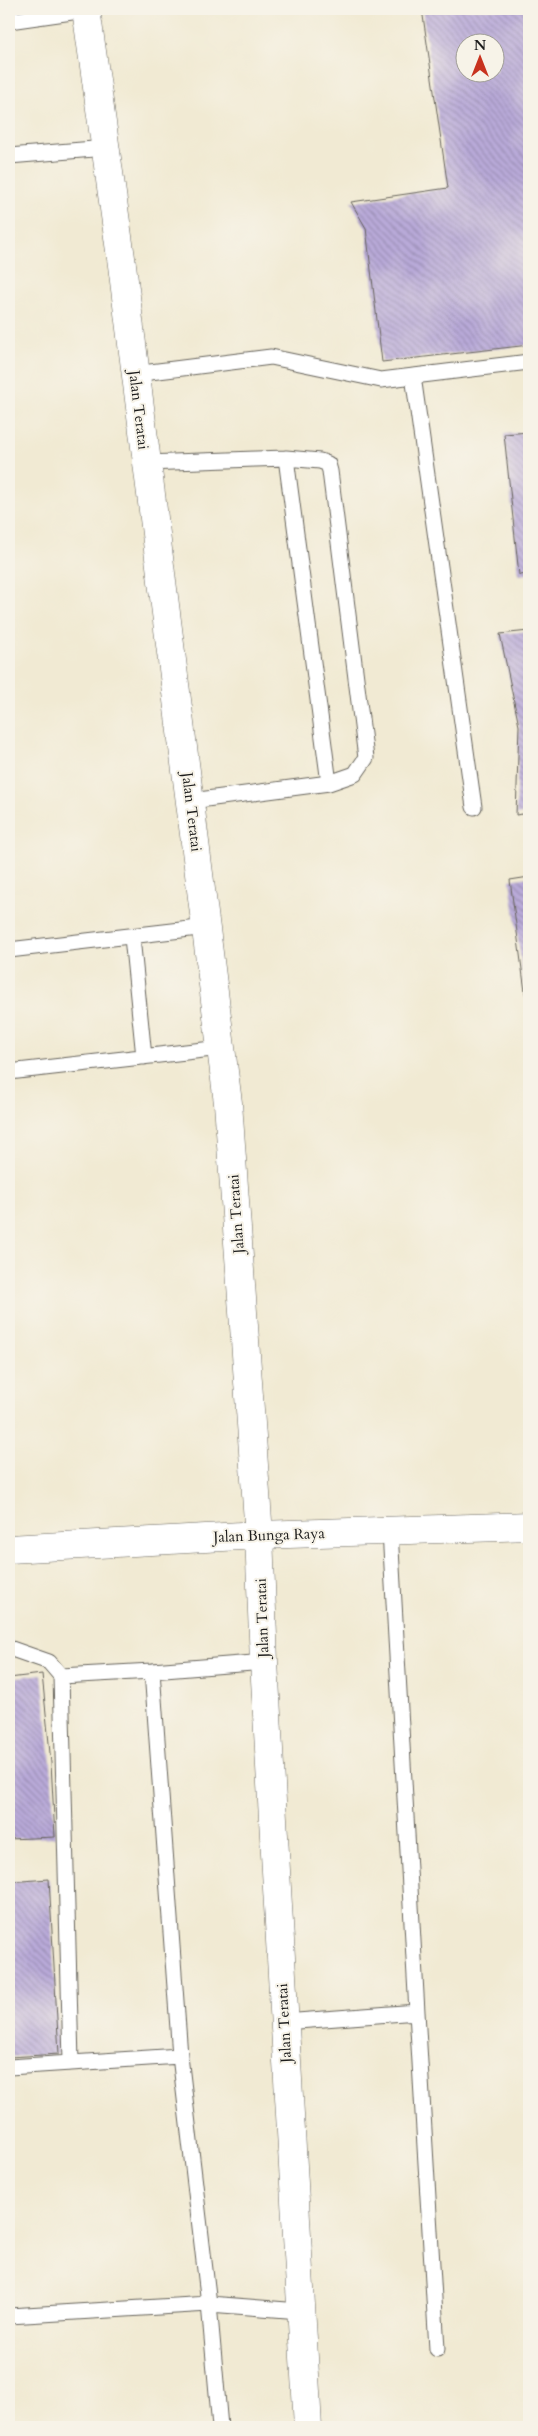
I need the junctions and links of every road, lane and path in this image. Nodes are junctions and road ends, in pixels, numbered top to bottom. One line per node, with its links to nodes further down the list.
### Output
1 (86, 9): 2 (lane); 3 (street, Jalan Teratai)
2 (9, 20)
3 (106, 148): 4 (lane); 6 (street, Jalan Teratai)
4 (9, 156)
5 (529, 362): 7 (lane)
6 (134, 374): 7 (lane); 9 (street, Jalan Teratai)
7 (413, 376): 12 (lane)
8 (286, 458): 9 (lane); 10 (lane); 10 (lane)
9 (146, 463): 11 (street, Jalan Teratai)
10 (329, 784): 11 (lane)
11 (191, 801): 13 (street, Jalan Teratai)
12 (474, 807)
13 (207, 927): 14 (lane); 16 (street, Jalan Teratai)
14 (132, 937): 15 (lane); 17 (lane)
15 (9, 950)
16 (222, 1048): 17 (lane); 21 (street, Jalan Teratai)
17 (144, 1056): 18 (lane)
18 (9, 1072)
19 (529, 1526): 20 (street, Jalan Bunga Raya)
20 (390, 1531): 21 (street, Jalan Bunga Raya); 27 (lane)
21 (259, 1535): 22 (street, Jalan Bunga Raya); 24 (street, Jalan Teratai)
22 (9, 1549)
23 (9, 1648): 26 (lane)
24 (264, 1662): 25 (lane); 28 (street, Jalan Teratai)
25 (152, 1671): 26 (lane); 29 (lane)
26 (61, 1676): 30 (lane)
27 (417, 2012): 28 (lane); 35 (lane)
28 (284, 2022): 33 (street, Jalan Teratai)
29 (180, 2056): 30 (lane); 32 (lane)
30 (71, 2062): 31 (lane)
31 (9, 2067)
32 (209, 2304): 33 (lane); 34 (lane); 36 (lane)
33 (300, 2311): 37 (street, Jalan Teratai)
34 (9, 2316)
35 (437, 2349)
36 (220, 2427)
37 (308, 2427)

